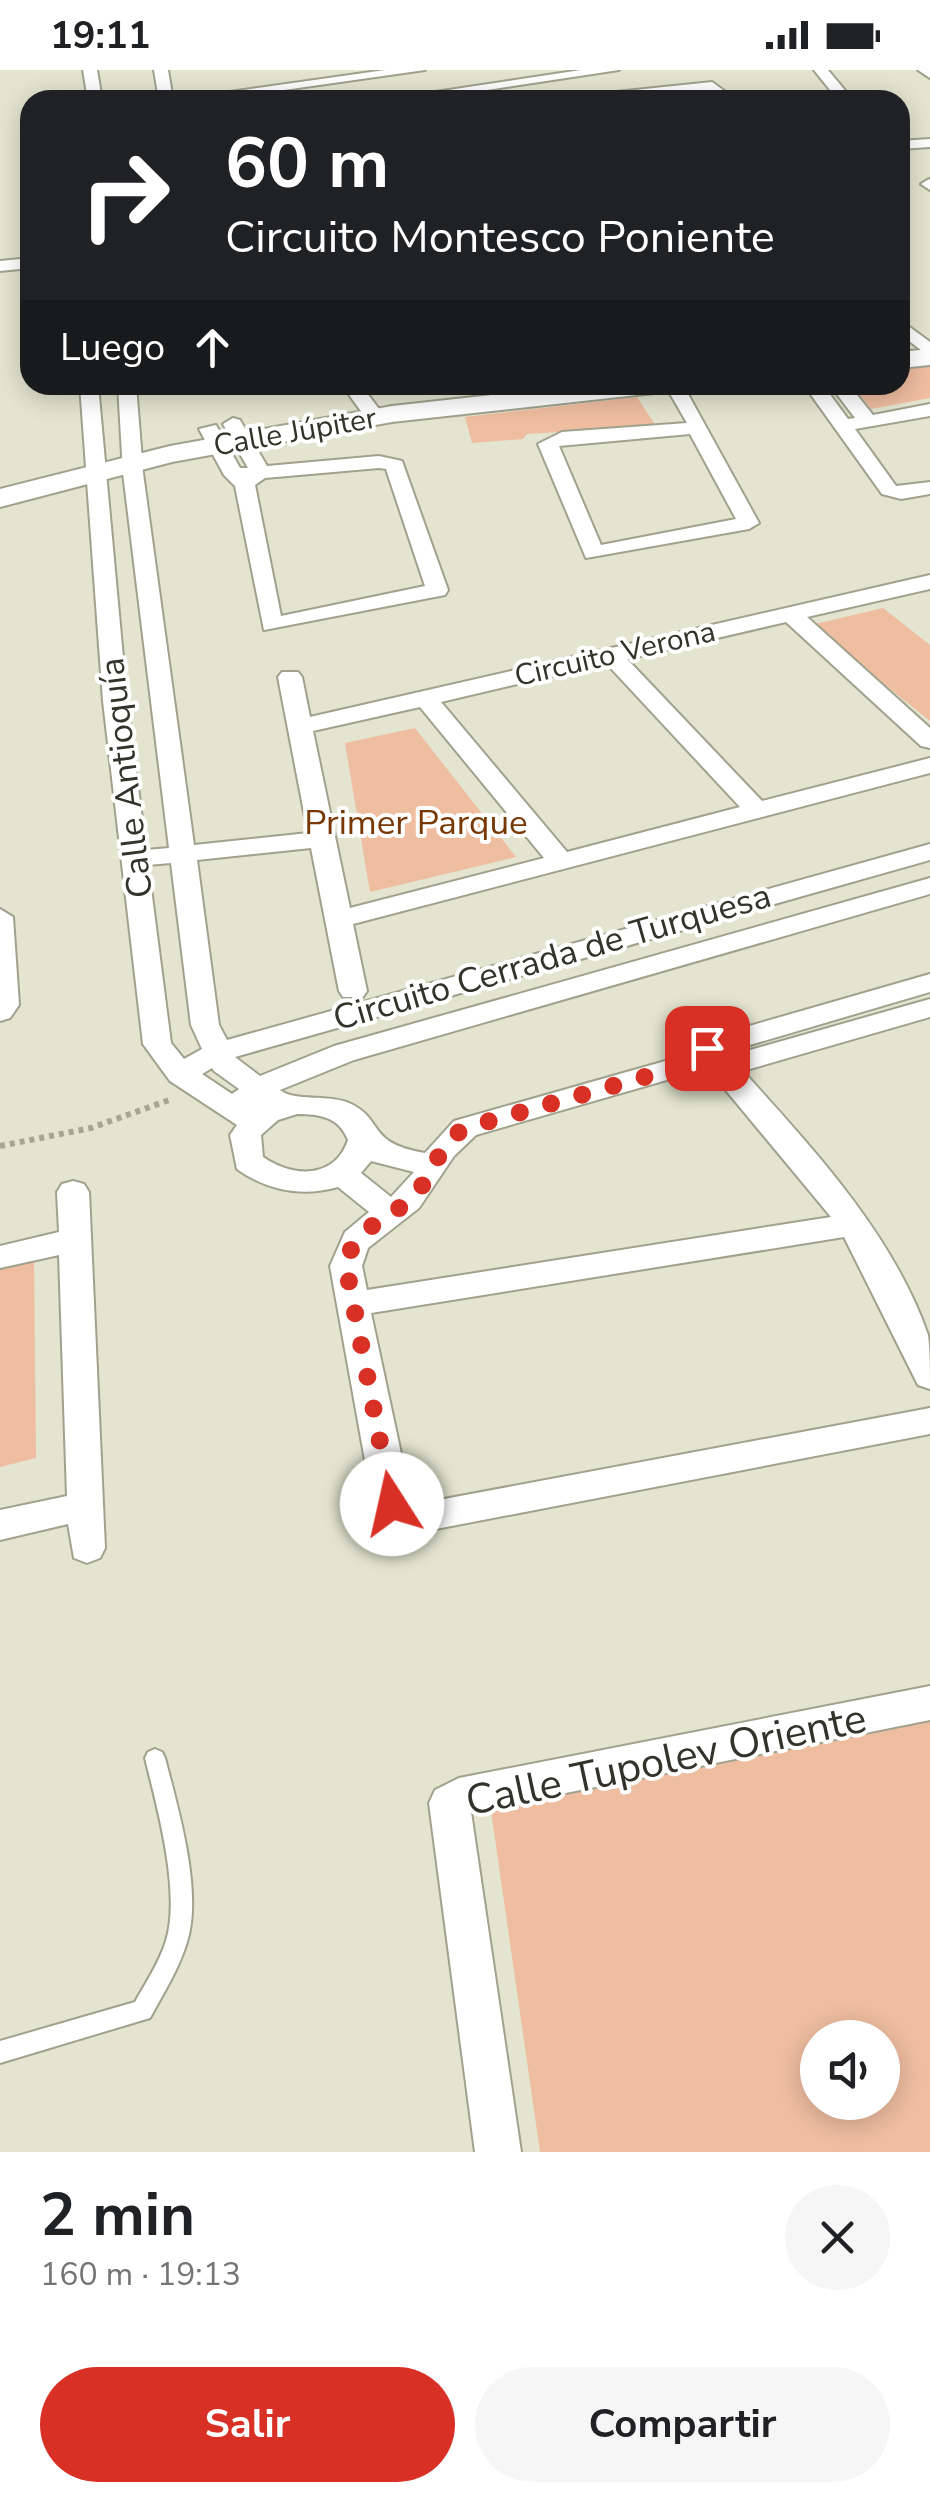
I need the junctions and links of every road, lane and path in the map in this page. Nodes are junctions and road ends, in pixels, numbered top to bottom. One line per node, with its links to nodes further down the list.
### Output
1 (418, 70): 3 (street)
2 (821, 70): 9 (street)
3 (338, 76): 5 (street); 6 (street)
4 (612, 82): 7 (street); 8 (street)
5 (246, 90)
6 (362, 90)
7 (502, 90)
8 (717, 90)
9 (838, 90)
10 (90, 395): 25 (street, Calle Antioquía)
11 (127, 395): 24 (street, Calle Antioquía)
12 (415, 395): 18 (main road, Calle Júpiter)
13 (463, 395): 18 (main road, Calle Júpiter)
14 (660, 395): 22 (street)
15 (678, 395): 22 (street)
16 (820, 395): 21 (street)
17 (847, 395): 20 (street)
18 (373, 400): 23 (main road, Calle Júpiter)
19 (930, 410): 20 (street)
20 (868, 422): 21 (street)
21 (842, 426): 28 (street)
22 (693, 432): 22 (street)
23 (226, 435): 24 (main road, Calle Júpiter); 26 (street)
24 (132, 454): 25 (main road, Calle Júpiter); 35 (street, Calle Antioquía)
25 (93, 465): 27 (main road, Calle Júpiter); 29 (main road, Calle Júpiter); 37 (street, Calle Antioquía)
26 (247, 477): 26 (street)
27 (0, 480)
28 (930, 488)
29 (0, 498)
30 (918, 584): 31 (street); 32 (street, Circuito Verona)
31 (930, 606)
32 (791, 614): 33 (street, Circuito Verona); 39 (street)
33 (611, 655): 36 (street, Circuito Verona); 41 (street)
34 (290, 677): 38 (street)
35 (160, 697): 37 (street); 43 (street, Calle Antioquía)
36 (425, 698): 38 (street, Circuito Verona); 46 (street)
37 (115, 701): 44 (street, Calle Antioquía)
38 (300, 727): 42 (street)
39 (930, 741)
40 (930, 765): 41 (street)
41 (756, 810): 46 (street)
42 (320, 828): 43 (street); 49 (street)
43 (181, 844): 44 (street); 55 (street, Calle Antioquía)
44 (134, 848): 57 (street, Calle Antioquía)
45 (930, 852): 50 (street, Circuito Cerrada de Turquesa)
46 (560, 860): 49 (street)
47 (930, 886): 51 (street, Circuito Cerrada de Turquesa)
48 (0, 916): 54 (street)
49 (338, 918): 52 (street)
50 (582, 948): 51 (street); 55 (street, Circuito Cerrada de Turquesa)
51 (605, 977): 58 (street, Circuito Cerrada de Turquesa)
52 (353, 991)
53 (925, 1000): 56 (street)
54 (0, 1012)
55 (216, 1054): 57 (street, Circuito Cerrada de Turquesa); 58 (street)
56 (707, 1060): 62 (street); 66 (street)
57 (191, 1081): 59 (street, Calle Antioquía); 61 (path)
58 (269, 1099): 59 (street); 60 (street)
59 (243, 1115): 63 (street)
60 (363, 1140): 62 (street); 63 (street)
61 (0, 1146)
62 (433, 1165): 65 (street)
63 (340, 1174): 65 (street)
64 (73, 1192): 67 (street)
65 (388, 1216): 69 (street)
66 (852, 1225): 69 (street); 70 (street)
67 (74, 1240): 68 (street); 72 (street)
68 (0, 1257)
69 (355, 1304): 71 (street)
70 (930, 1376)
71 (930, 1420)
72 (85, 1506): 73 (street); 74 (street)
73 (0, 1525)
74 (87, 1548)
75 (930, 1702): 78 (street, Calle Tupolev Oriente)
76 (155, 1758): 77 (lane)
77 (0, 2052)
78 (498, 2152)

